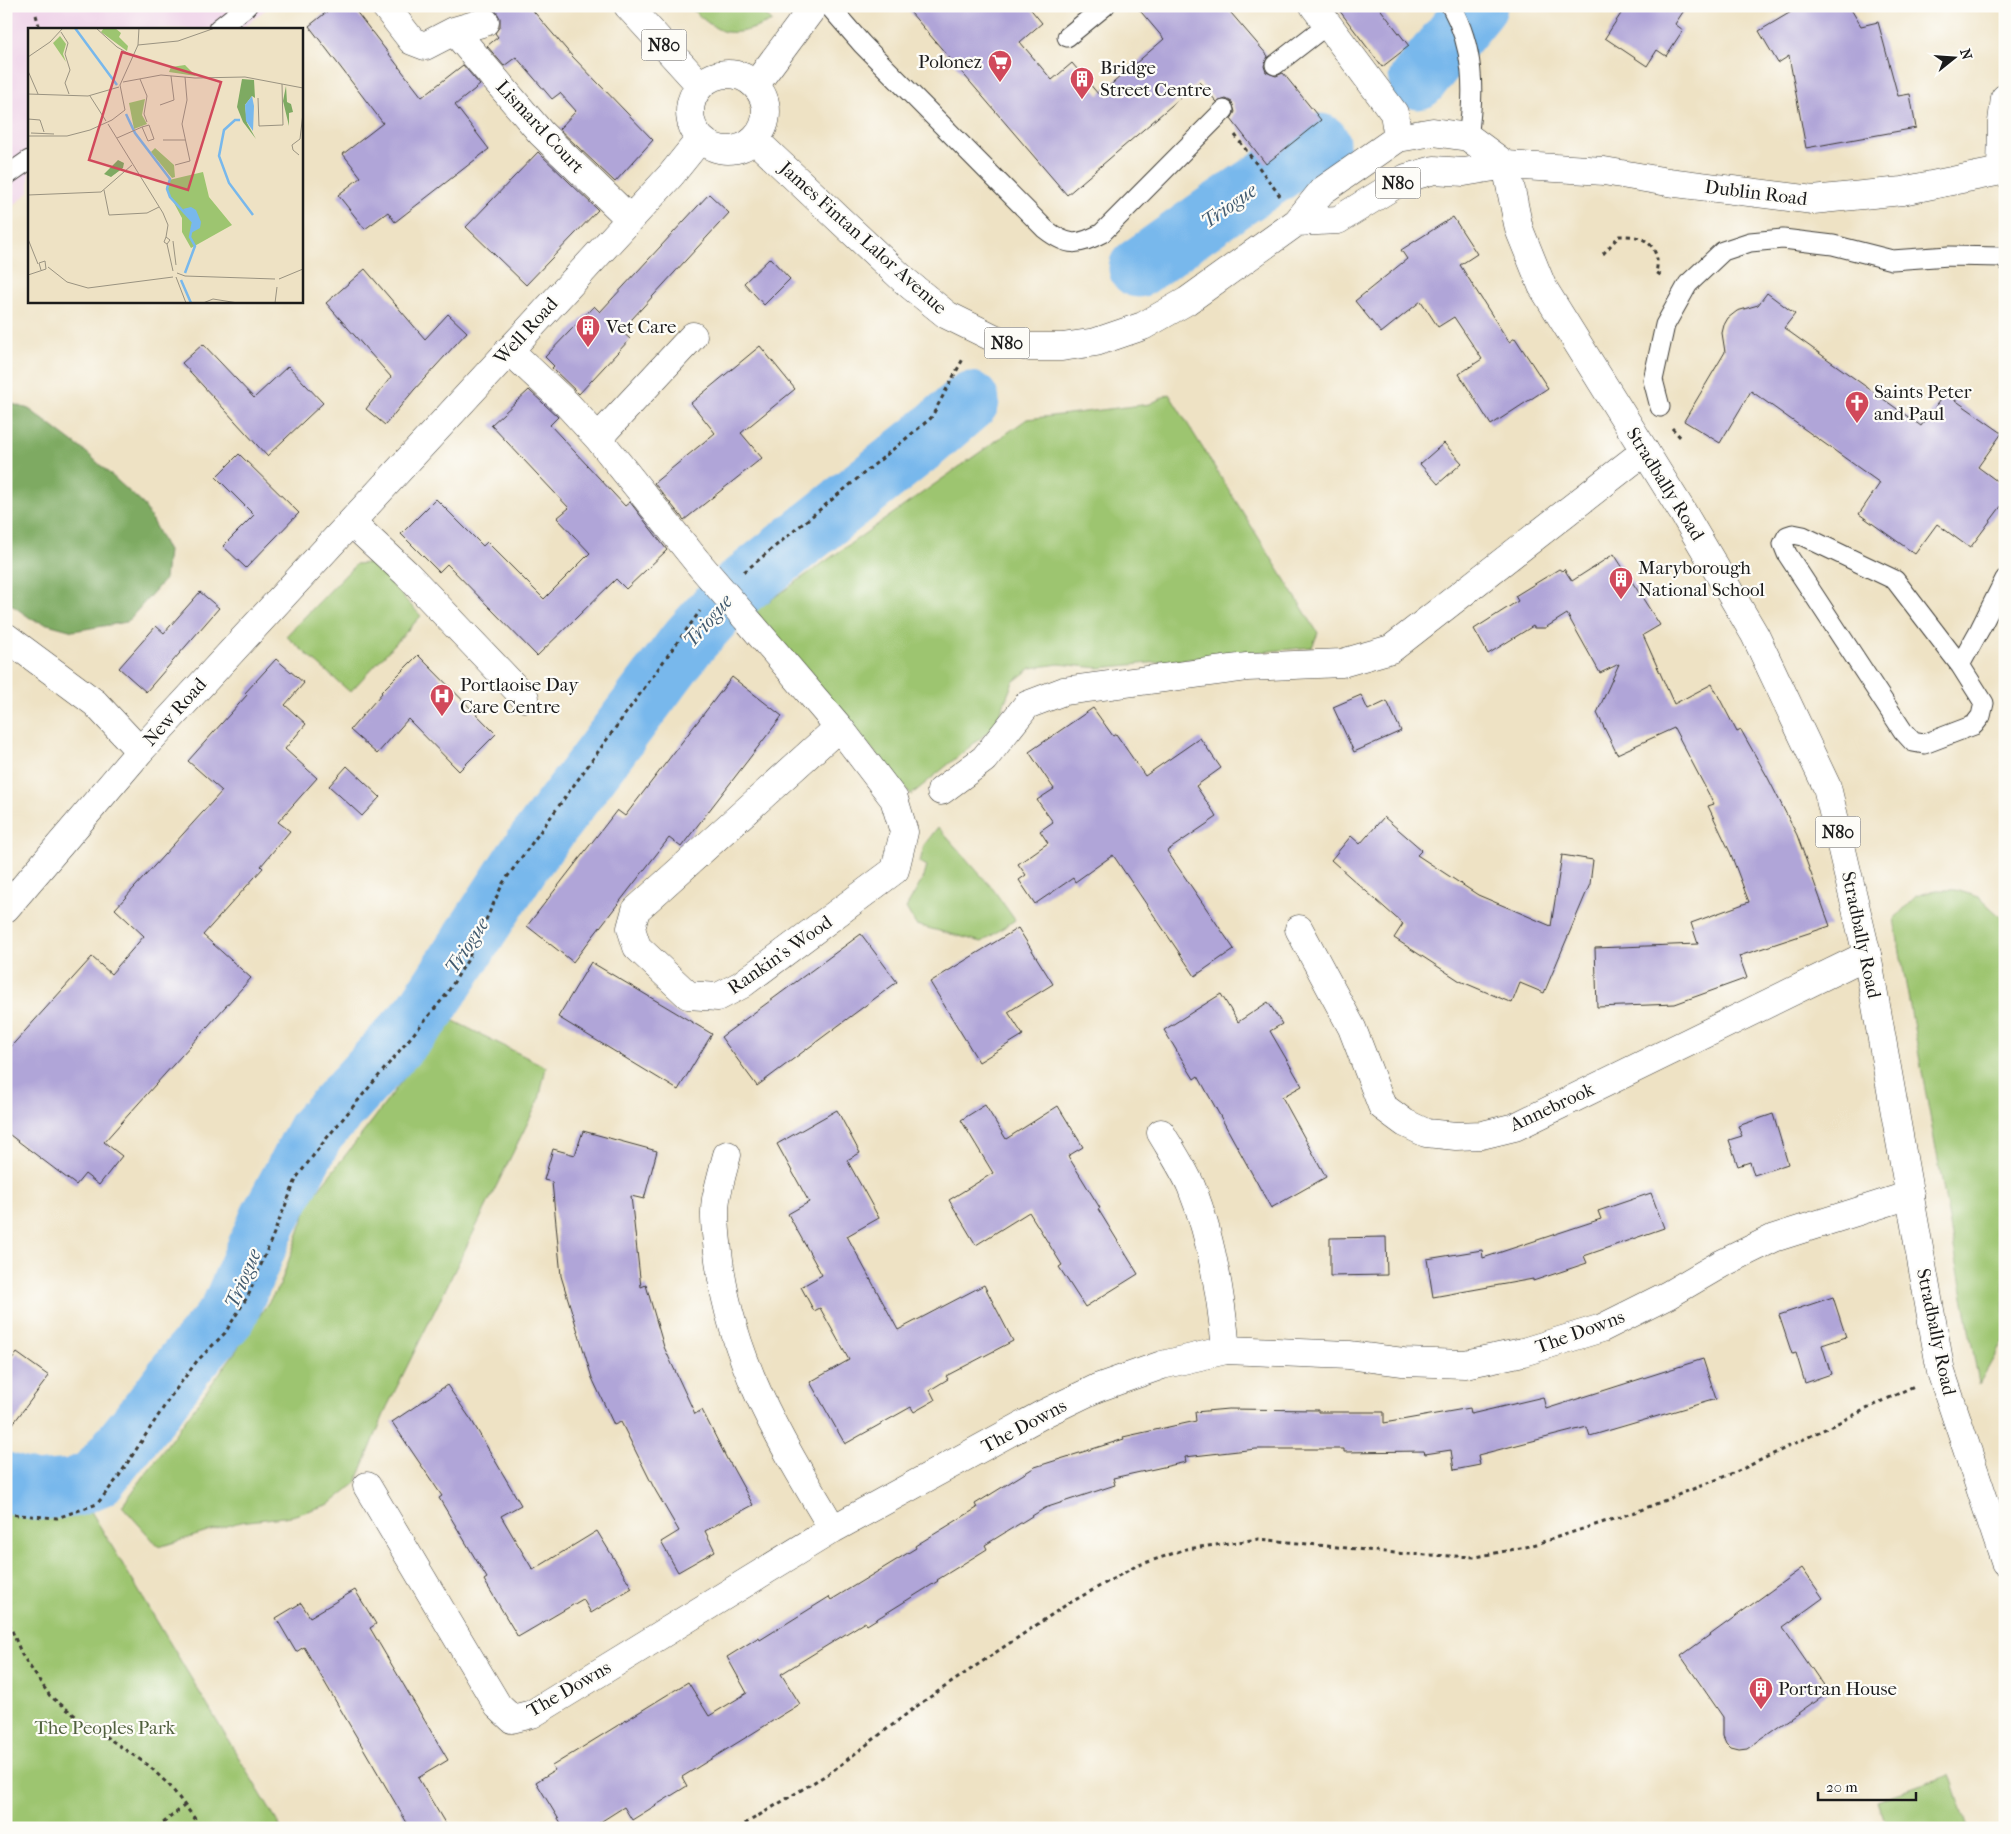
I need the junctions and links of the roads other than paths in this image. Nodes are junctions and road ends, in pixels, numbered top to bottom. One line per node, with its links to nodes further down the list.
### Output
1 (247, 6): 10 (lane)
2 (385, 6): 11 (street)
3 (628, 6): 14 (street, N80)
4 (814, 6): 15 (street)
5 (829, 6): 17 (lane)
6 (1105, 6): 12 (lane)
7 (1453, 10): 19 (lane)
8 (1321, 15): 13 (lane); 18 (street)
9 (485, 22): 11 (street)
10 (219, 28)
11 (454, 32): 26 (street, Lismard Court)
12 (1067, 37)
13 (1275, 64)
14 (700, 84): 15 (street, N80); 20 (street, N80)
15 (756, 84): 21 (street)
16 (2005, 98): 24 (street)
17 (1222, 112)
18 (1391, 114): 19 (street, James Fintan Lalor Avenue / N80); 27 (street, James Fintan Lalor Avenue / N80)
19 (1468, 137): 23 (street, James Fintan Lalor Avenue / N80)
20 (700, 139): 21 (street); 26 (street, Well Road)
21 (755, 140): 27 (street, James Fintan Lalor Avenue / N80)
22 (28, 161): 25 (lane)
23 (1506, 165): 24 (street, Dublin Road); 27 (street, N80); 33 (street, Stradbally Road / N80)
24 (2003, 172)
25 (6, 176)
26 (630, 219): 30 (street, Well Road)
27 (1298, 222)
28 (2005, 260): 31 (lane)
29 (693, 336): 32 (street)
30 (509, 350): 32 (street, Rankin's Wood); 34 (street, Well Road)
31 (1660, 407)
32 (598, 438): 39 (street, Rankin's Wood, bridge)
33 (1645, 451): 41 (street); 44 (street, Stradbally Road / N80)
34 (352, 523): 38 (street); 40 (street, New Road)
35 (2005, 579): 37 (lane)
36 (6, 638): 40 (street)
37 (1960, 664): 37 (lane)
38 (525, 698)
39 (839, 727): 39 (street, Rankin's Wood)
40 (140, 751): 42 (street, New Road)
41 (941, 791)
42 (6, 908)
43 (1299, 929): 44 (street, Annebrook)
44 (1867, 955): 47 (street, Stradbally Road / N80)
45 (1161, 1133): 48 (street)
46 (727, 1155): 50 (street)
47 (1910, 1195): 48 (street, The Downs); 51 (street, Stradbally Road / N80)
48 (1226, 1350): 50 (street, The Downs)
49 (367, 1486): 50 (street, The Downs)
50 (833, 1529)
51 (2005, 1562)

